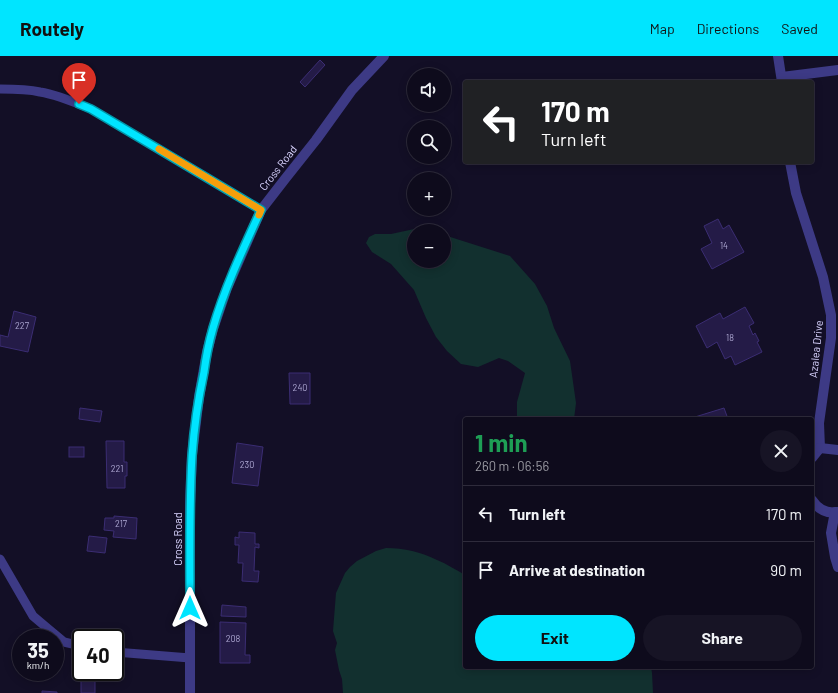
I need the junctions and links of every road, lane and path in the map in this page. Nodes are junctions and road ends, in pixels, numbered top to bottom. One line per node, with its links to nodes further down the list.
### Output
1 (384, 56): 7 (street, Cross Road)
2 (778, 56): 4 (street)
3 (838, 70): 4 (street)
4 (782, 80)
5 (0, 89): 7 (lane)
6 (790, 164): 8 (street, Azalea Drive)
7 (261, 210): 18 (street, Cross Road)
8 (820, 448): 9 (street); 10 (street)
9 (838, 450)
10 (814, 456)
11 (814, 503): 12 (street)
12 (836, 512): 14 (street)
13 (0, 559): 15 (lane)
14 (838, 567)
15 (4, 574): 16 (lane)
16 (72, 644)
17 (124, 653): 18 (lane)
18 (190, 658): 19 (street, Cross Road)
19 (190, 693)

